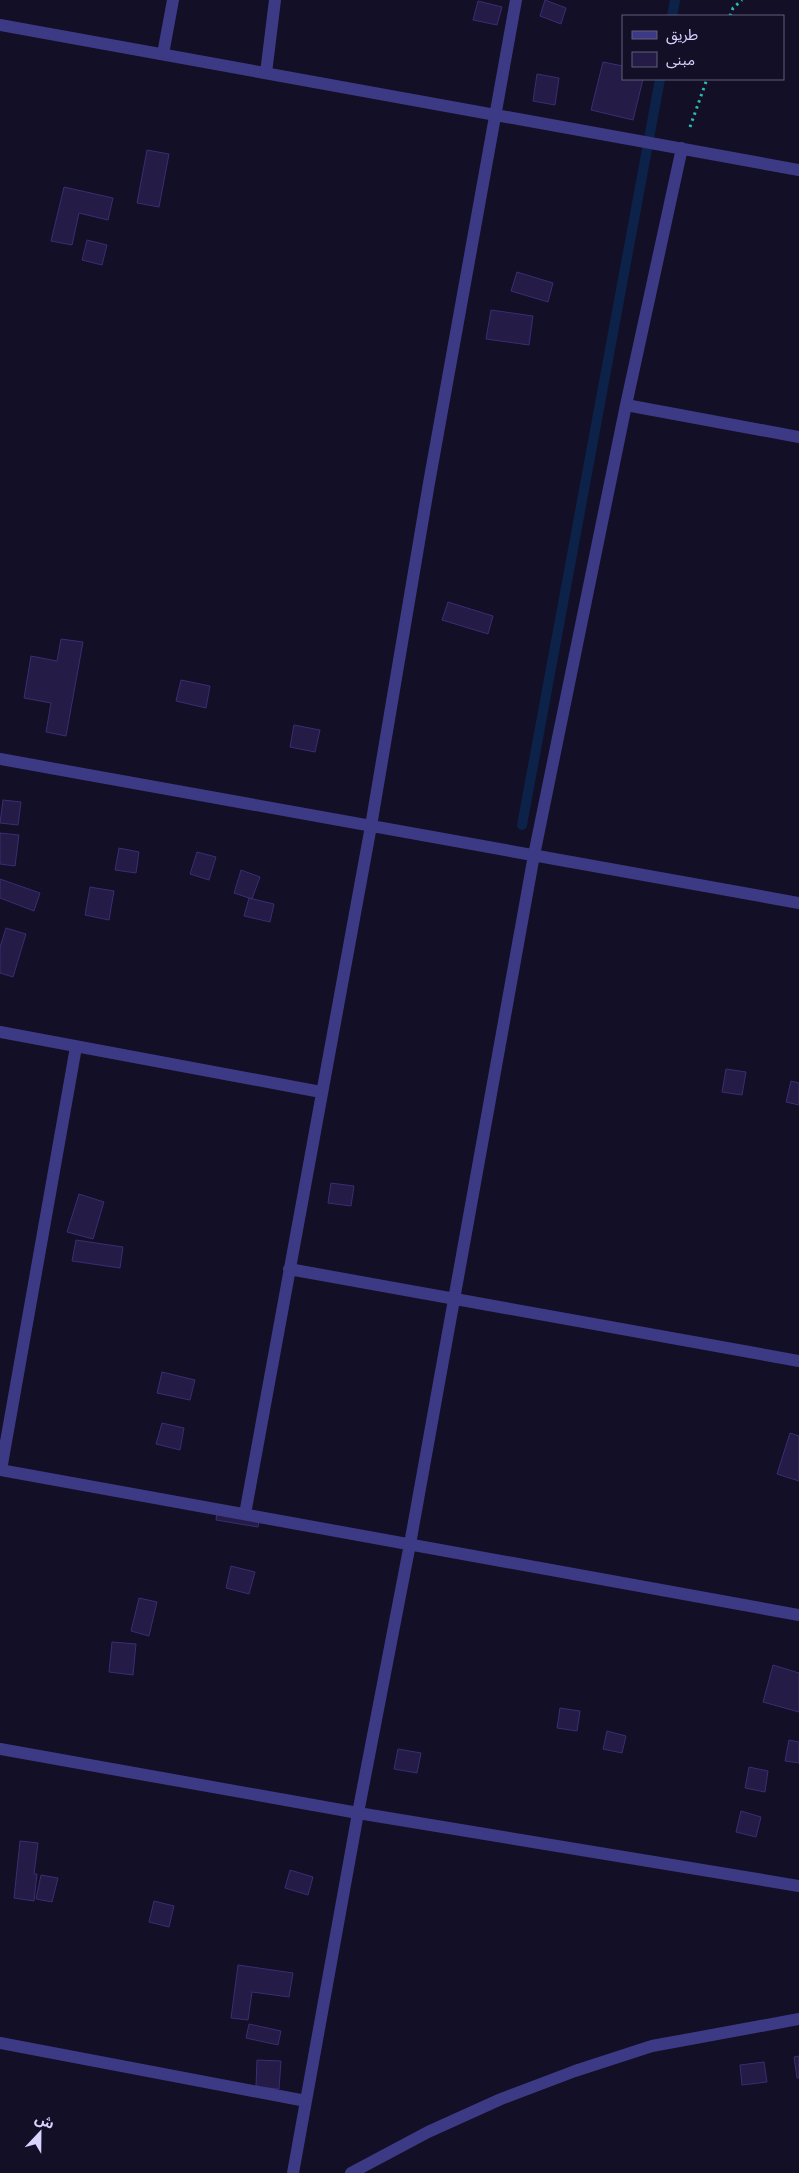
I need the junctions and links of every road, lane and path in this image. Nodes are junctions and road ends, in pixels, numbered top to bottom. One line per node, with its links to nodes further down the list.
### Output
1 (173, 0): 7 (street)
2 (275, 0): 8 (street)
3 (516, 0): 10 (street)
4 (742, 0): 5 (path)
5 (730, 15)
6 (0, 25): 7 (street)
7 (163, 54): 8 (street)
8 (266, 73): 10 (street)
9 (707, 80): 11 (path)
10 (496, 115): 11 (street); 16 (street)
11 (682, 148): 12 (street); 13 (street)
12 (799, 170)
13 (626, 405): 14 (street); 17 (street)
14 (799, 437)
15 (0, 759): 16 (street)
16 (371, 826): 17 (street); 21 (street)
17 (534, 855): 18 (street); 23 (street)
18 (799, 903)
19 (0, 1032): 20 (street)
20 (76, 1046): 21 (street); 25 (street)
21 (321, 1092): 22 (street)
22 (288, 1268): 23 (street); 26 (street)
23 (454, 1299): 24 (street); 27 (street)
24 (799, 1361)
25 (1, 1470): 26 (street)
26 (245, 1514): 27 (street)
27 (410, 1544): 28 (street); 30 (street)
28 (799, 1615)
29 (0, 1749): 30 (street)
30 (358, 1813): 31 (street); 34 (street)
31 (799, 1886)
32 (799, 2019): 36 (street)
33 (0, 2043): 34 (street)
34 (306, 2101): 35 (street)
35 (293, 2173)
36 (351, 2173)

